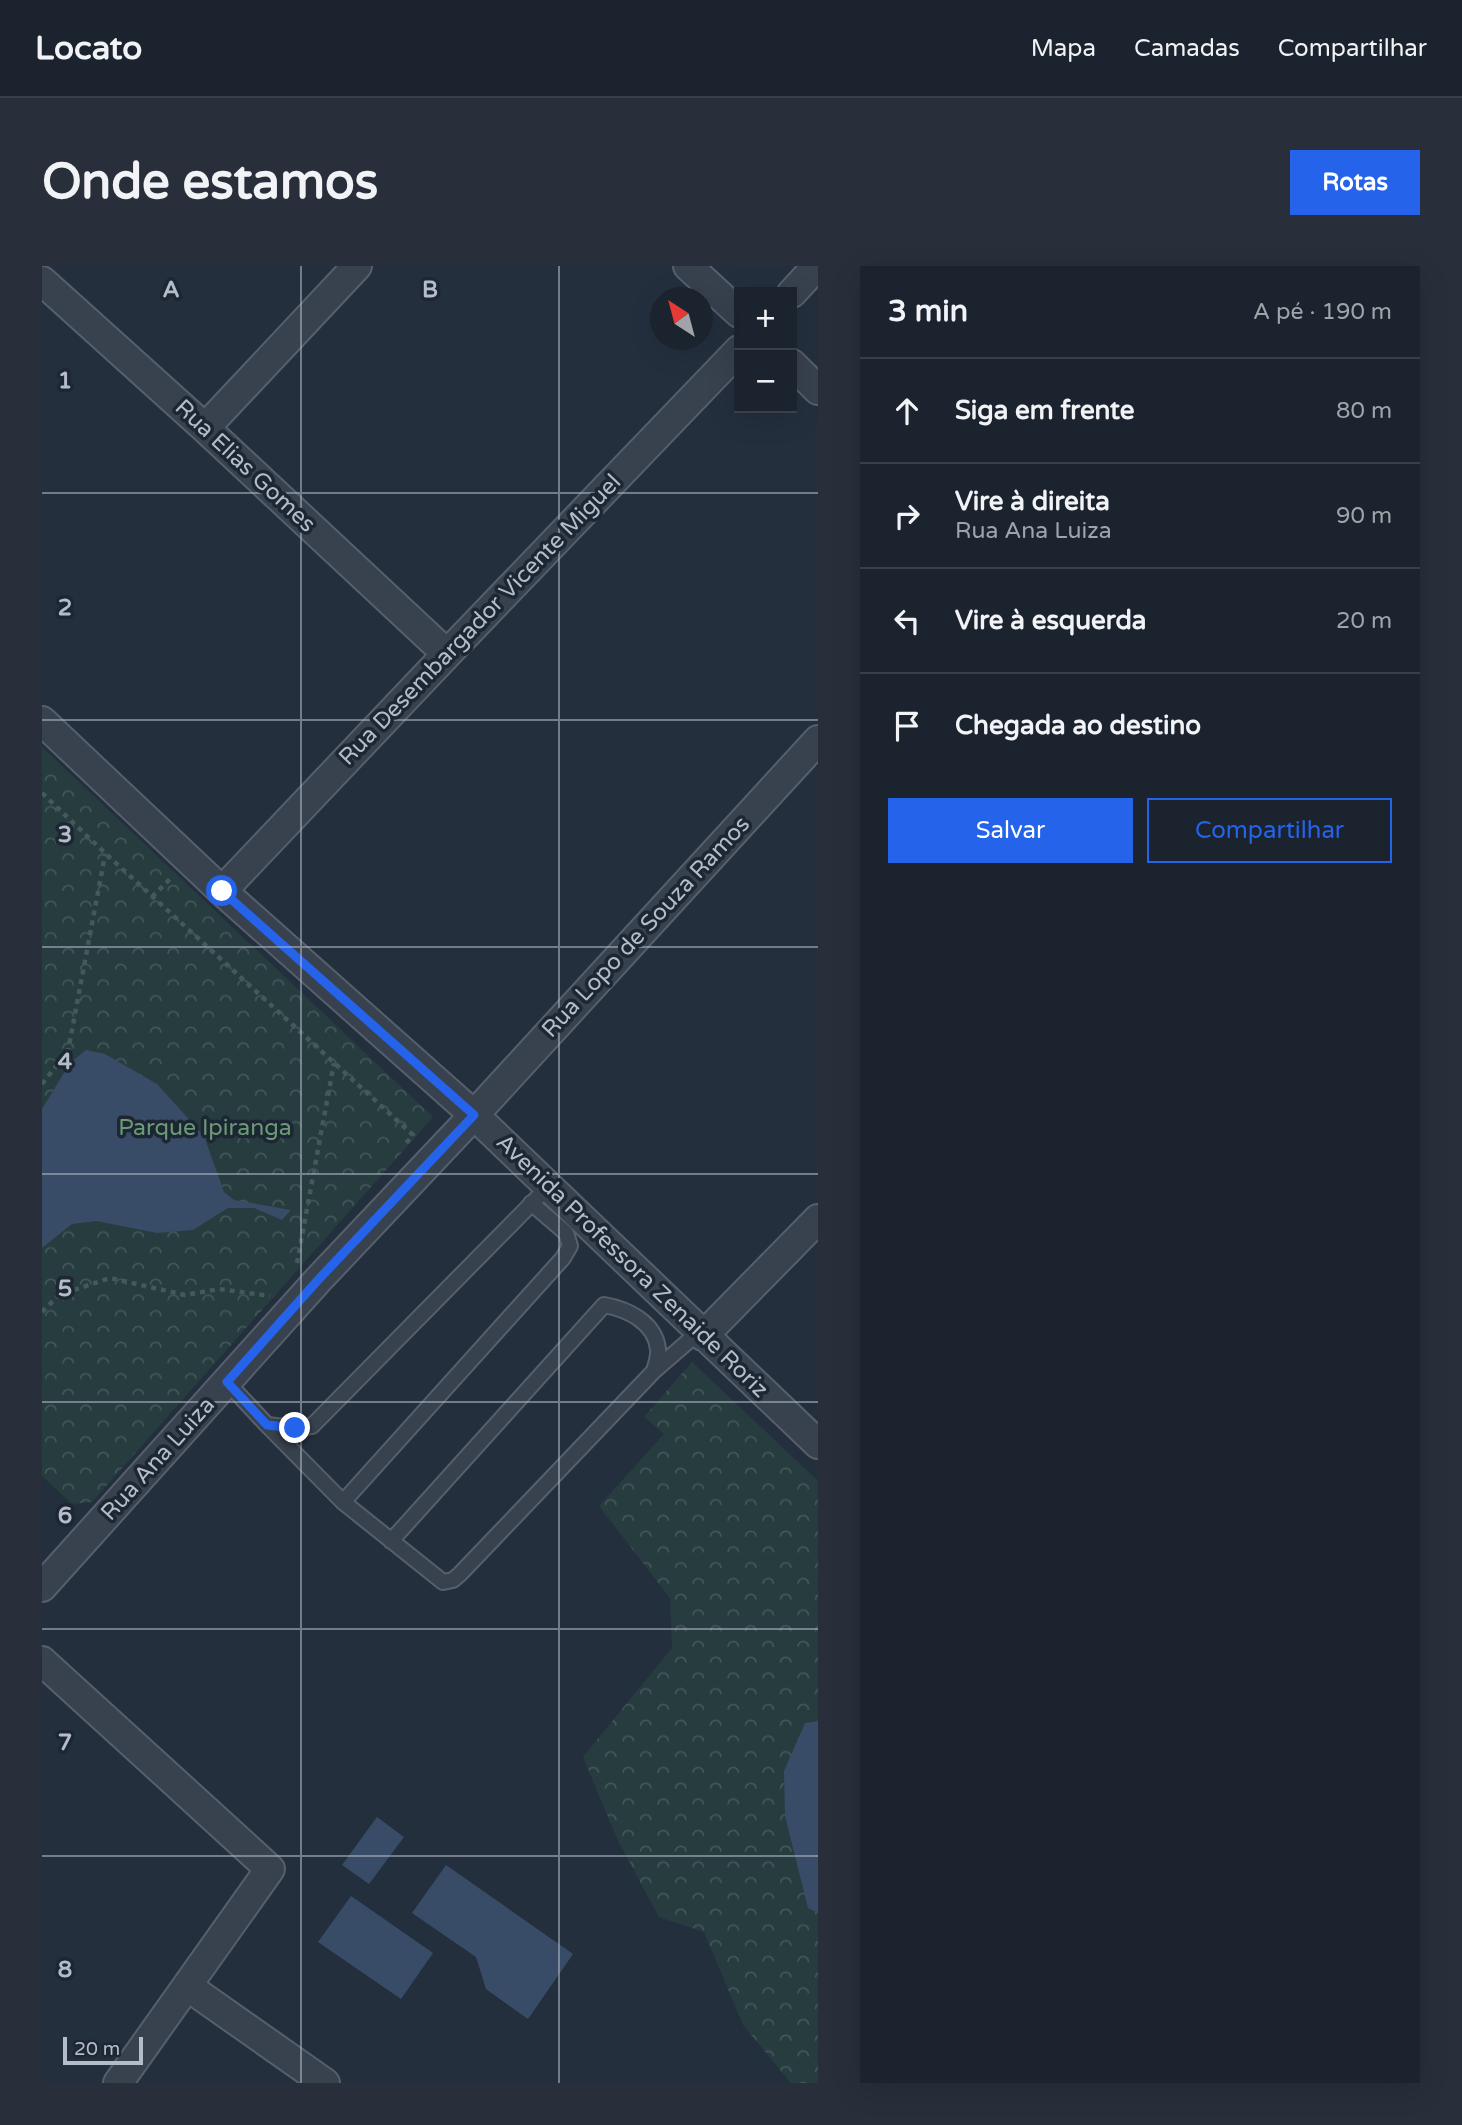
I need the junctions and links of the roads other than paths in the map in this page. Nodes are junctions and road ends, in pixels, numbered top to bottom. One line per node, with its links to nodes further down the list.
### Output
1 (357, 266): 10 (street)
2 (688, 266): 6 (street)
3 (817, 266): 5 (street)
4 (42, 281): 10 (street, Rua Elias Gomes)
5 (797, 288)
6 (734, 308)
7 (734, 355): 11 (street, Rua Desembargador Vicente Miguel)
8 (797, 369): 9 (street)
9 (818, 390)
10 (205, 428): 11 (street, Rua Elias Gomes)
11 (447, 654): 14 (street, Rua Desembargador Vicente Miguel)
12 (42, 722): 14 (street, Avenida Professora Zenaide Roriz)
13 (818, 740): 15 (street, Rua Lopo de Souza Ramos)
14 (222, 891): 15 (street, Avenida Professora Zenaide Roriz)
15 (474, 1115): 16 (street, Avenida Professora Zenaide Roriz); 20 (street, Rua Ana Luiza)
16 (539, 1195): 18 (street, Avenida Professora Zenaide Roriz); 21 (lane); 23 (lane)
17 (818, 1219): 18 (street)
18 (701, 1334): 19 (lane); 22 (street, Avenida Professora Zenaide Roriz)
19 (654, 1371): 24 (lane); 24 (lane)
20 (227, 1382): 21 (lane); 25 (street, Rua Ana Luiza)
21 (267, 1425): 23 (lane)
22 (818, 1444)
23 (343, 1502): 24 (lane)
24 (391, 1541)
25 (42, 1587)
26 (42, 1661): 27 (street)
27 (187, 1986): 28 (street); 29 (street)
28 (118, 2083)
29 (325, 2083)

